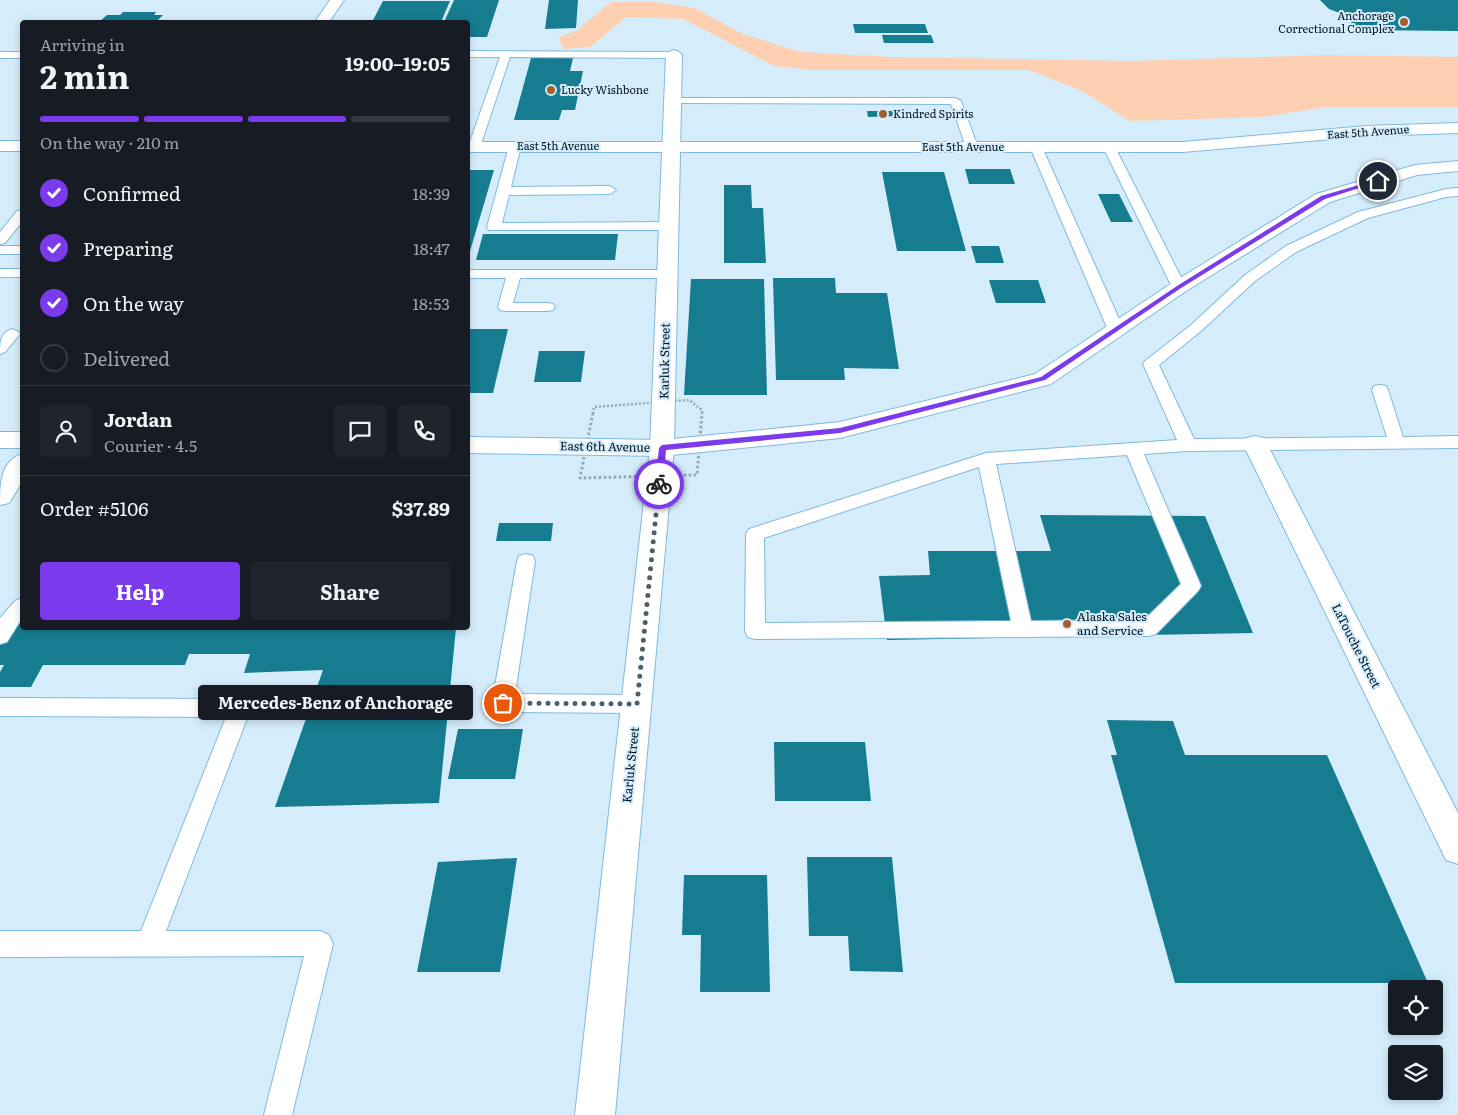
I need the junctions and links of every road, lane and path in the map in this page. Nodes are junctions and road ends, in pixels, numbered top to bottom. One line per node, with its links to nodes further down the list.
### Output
1 (337, 0): 2 (main road)
2 (323, 20)
3 (470, 54): 4 (lane)
4 (506, 54): 7 (lane); 14 (lane)
5 (0, 55): 6 (lane)
6 (20, 55)
7 (674, 55): 8 (main road, Karluk Street)
8 (672, 101): 13 (main road, Karluk Street); 15 (lane)
9 (1458, 128): 17 (main road, East 5th Avenue)
10 (0, 146): 11 (main road)
11 (20, 146)
12 (515, 146): 13 (main road, East 5th Avenue); 14 (main road, East 5th Avenue); 20 (lane)
13 (670, 146): 15 (main road, East 5th Avenue); 23 (main road, Karluk Street)
14 (471, 147)
15 (972, 147): 16 (main road, East 5th Avenue)
16 (1036, 147): 17 (main road, East 5th Avenue); 34 (lane)
17 (1109, 147): 32 (lane)
18 (1458, 166): 32 (main road, East 6th Avenue)
19 (610, 190): 20 (lane)
20 (503, 191): 23 (lane)
21 (1458, 192): 44 (lane)
22 (20, 216): 24 (lane)
23 (668, 226): 31 (main road, Karluk Street)
24 (0, 240)
25 (0, 250): 26 (lane)
26 (20, 250)
27 (0, 273): 28 (lane)
28 (20, 273)
29 (470, 274): 30 (lane)
30 (514, 274): 31 (lane); 33 (lane)
31 (667, 274): 45 (main road, Karluk Street)
32 (1179, 287): 34 (main road, East 6th Avenue)
33 (548, 307)
34 (1116, 330): 45 (main road, East 6th Avenue)
35 (0, 334): 36 (lane)
36 (0, 349)
37 (1380, 390): 40 (lane)
38 (0, 440): 39 (main road)
39 (20, 440)
40 (1397, 442): 41 (lane); 42 (lane)
41 (1458, 442)
42 (1255, 444): 44 (lane); 56 (main road, LaTouche Street)
43 (470, 445): 45 (main road, East 6th Avenue)
44 (1188, 446): 46 (lane)
45 (662, 448): 54 (main road, Karluk Street)
46 (1133, 448): 47 (lane); 52 (lane)
47 (986, 459): 52 (lane); 52 (lane)
48 (20, 466): 49 (main road)
49 (0, 496)
50 (526, 561): 54 (lane)
51 (20, 608): 53 (lane)
52 (1023, 629)
53 (0, 636)
54 (637, 704): 60 (main road, Karluk Street)
55 (0, 707): 57 (lane)
56 (1458, 848)
57 (149, 943): 58 (lane); 59 (lane)
58 (0, 944)
59 (278, 1115)
60 (595, 1115)

